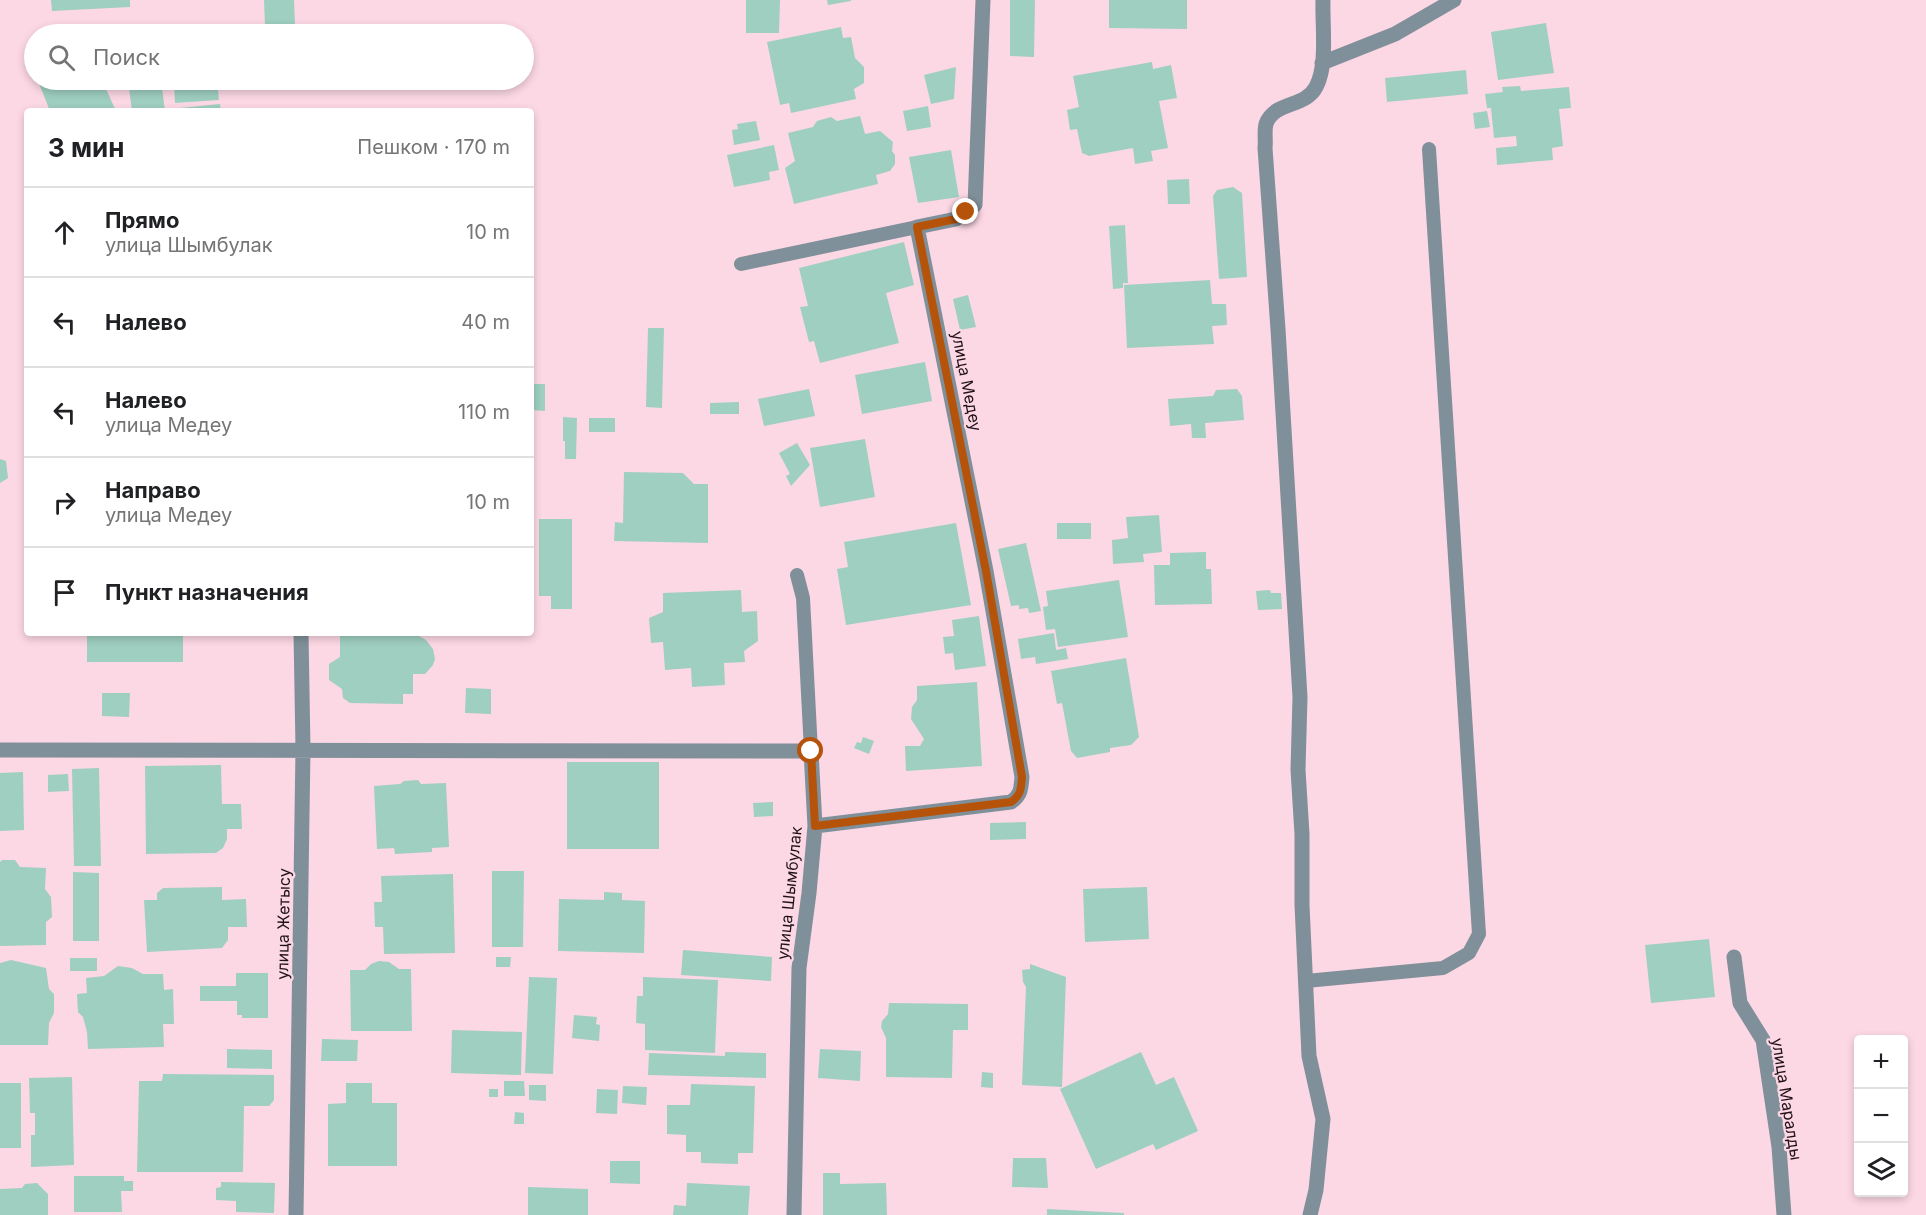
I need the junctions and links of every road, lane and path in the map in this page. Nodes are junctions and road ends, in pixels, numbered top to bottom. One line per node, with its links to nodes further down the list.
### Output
1 (983, 0): 6 (street)
2 (1323, 0): 4 (street)
3 (1454, 0): 4 (street)
4 (1322, 63): 15 (street)
5 (1429, 149): 15 (lane)
6 (917, 227): 7 (lane); 13 (street, улица Медеу)
7 (741, 264)
8 (797, 575): 12 (lane, улица Шымбулак)
9 (301, 636): 10 (street, улица Жетысу)
10 (303, 749): 11 (street); 12 (street); 16 (street, улица Жетысу)
11 (0, 750)
12 (811, 751): 13 (street, улица Шымбулак)
13 (815, 826): 17 (street, улица Шымбулак)
14 (1734, 957): 19 (street, улица Маралды)
15 (1306, 981): 18 (street)
16 (297, 1215)
17 (794, 1215)
18 (1310, 1215)
19 (1784, 1215)

